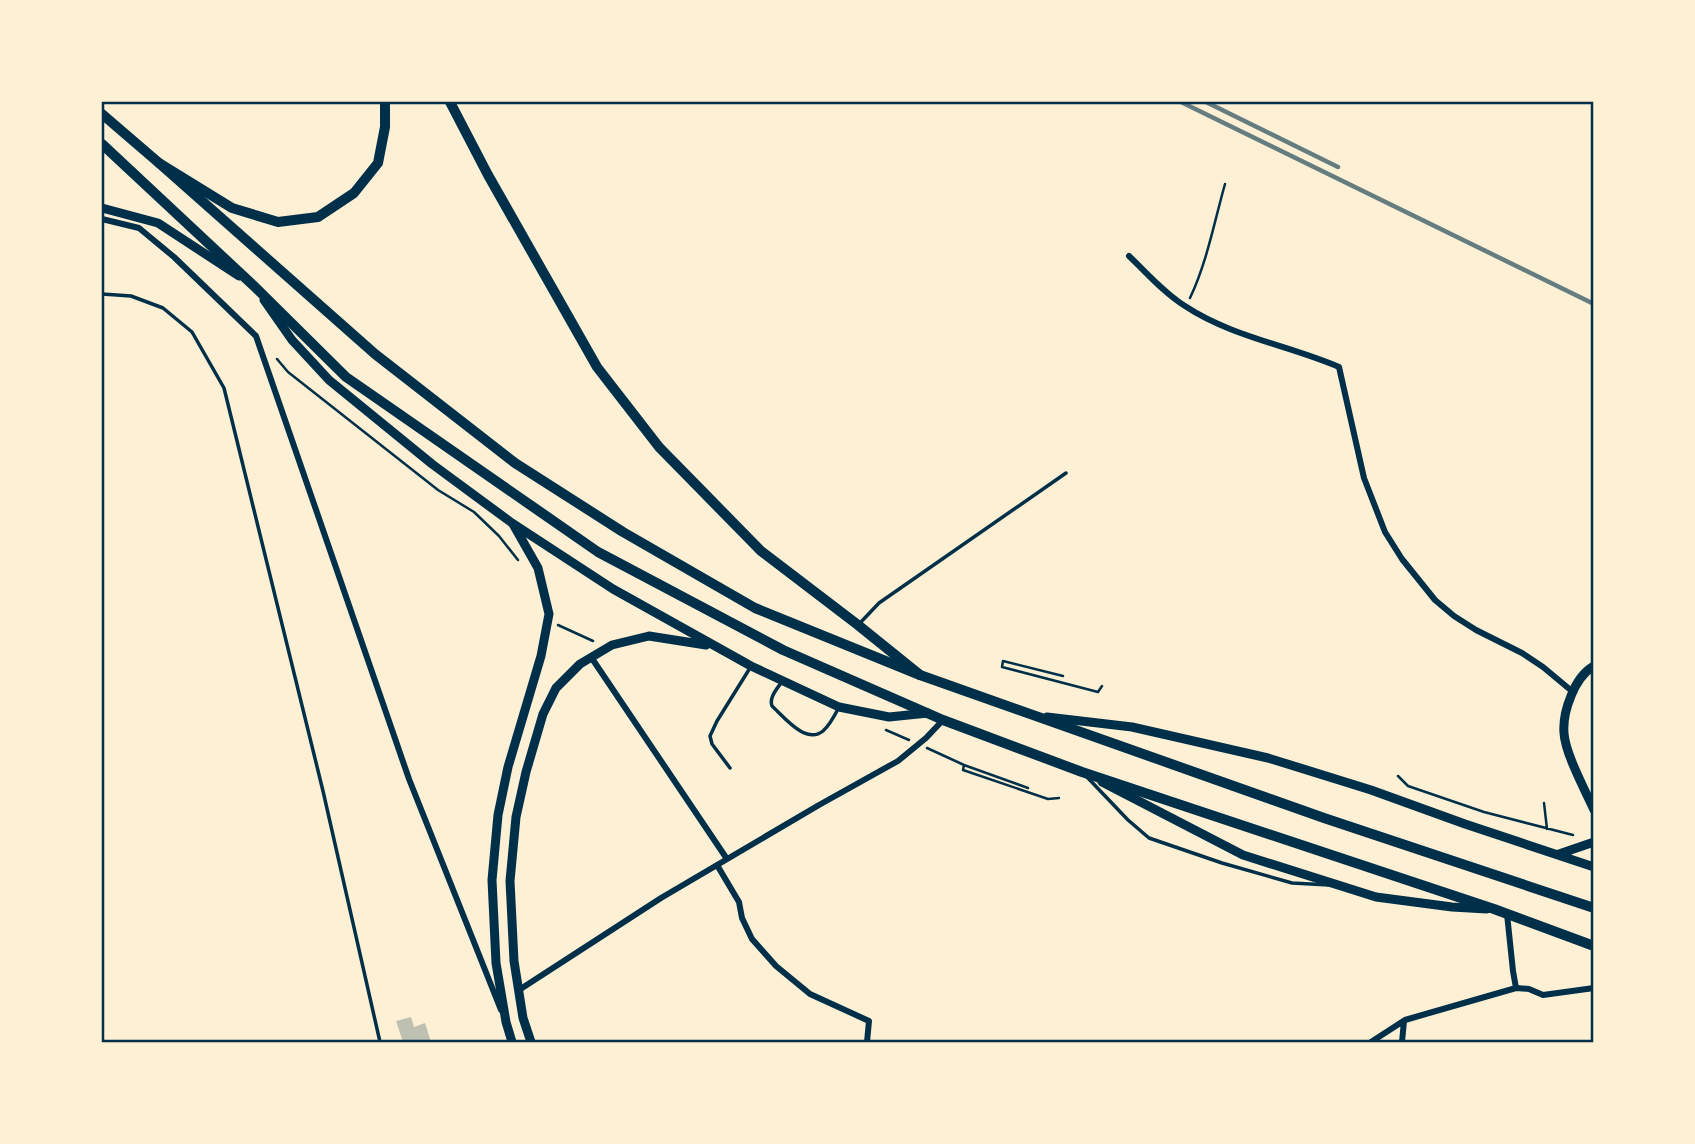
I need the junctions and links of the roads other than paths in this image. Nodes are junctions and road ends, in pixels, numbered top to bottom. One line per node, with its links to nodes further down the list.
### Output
1 (385, 102): 5 (highway)
2 (450, 102): 13 (highway)
3 (102, 114): 5 (main road)
4 (102, 144): 9 (main road)
5 (159, 163): 18 (main road)
6 (102, 208): 9 (main road)
7 (102, 219): 42 (street)
8 (1129, 256): 20 (street)
9 (254, 286): 12 (main road); 22 (main road)
10 (102, 293): 43 (lane)
11 (1066, 474): 13 (lane)
12 (512, 523): 14 (main road); 42 (main road)
13 (858, 625): 18 (highway)
14 (714, 646): 15 (main road); 16 (main road)
15 (591, 657): 30 (street); 40 (main road)
16 (751, 666): 19 (main road); 25 (lane)
17 (1594, 666): 20 (main road)
18 (920, 676): 23 (main road)
19 (782, 681): 21 (main road); 21 (lane)
20 (1573, 692): 27 (main road)
21 (839, 707): 22 (main road)
22 (929, 713): 24 (main road)
23 (1033, 716): 29 (main road); 34 (main road)
24 (943, 720): 26 (main road); 30 (street)
25 (730, 768)
26 (1082, 772): 33 (main road); 33 (lane); 35 (main road)
27 (1594, 810)
28 (1594, 842): 29 (main road)
29 (1559, 854): 32 (main road)
30 (727, 859): 31 (street)
31 (717, 865): 40 (street); 46 (street)
32 (1594, 866)
33 (1343, 886): 35 (main road)
34 (1594, 908)
35 (1494, 909): 36 (main road)
36 (1507, 914): 37 (main road); 38 (street)
37 (1594, 946)
38 (1516, 988): 39 (street); 41 (street)
39 (1594, 988)
40 (519, 990): 45 (main road)
41 (1404, 1021): 47 (street); 48 (street)
42 (506, 1022): 44 (main road)
43 (380, 1042)
44 (512, 1042)
45 (531, 1042)
46 (867, 1042)
47 (1371, 1042)
48 (1402, 1042)

